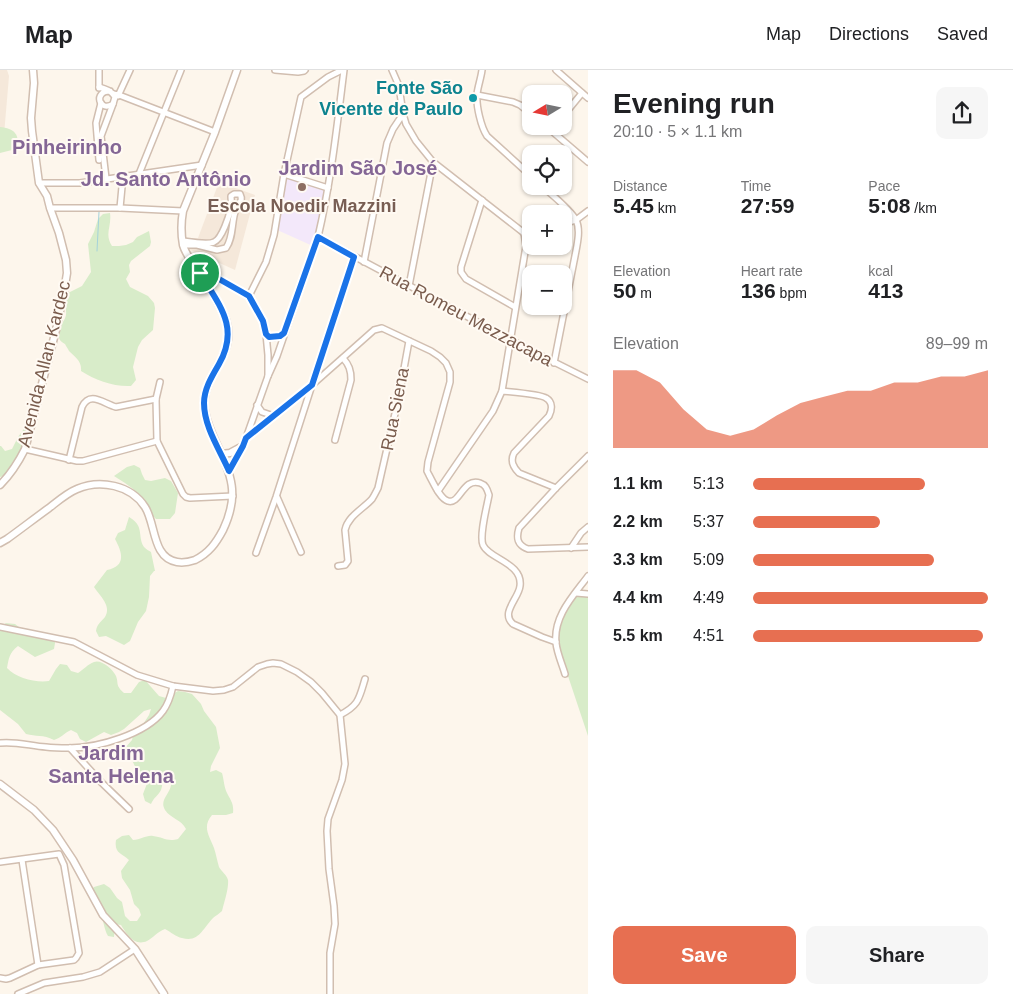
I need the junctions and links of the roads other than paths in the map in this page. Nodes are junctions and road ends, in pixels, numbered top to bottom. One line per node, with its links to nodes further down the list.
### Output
1 (33, 70): 35 (street, Avenida Allan Kardec)
2 (100, 70): 12 (street)
3 (130, 70): 13 (street)
4 (181, 70): 21 (street)
5 (237, 70): 24 (street)
6 (275, 70): 11 (street)
7 (343, 70): 32 (street); 36 (street)
8 (392, 70): 22 (street)
9 (482, 70): 15 (street)
10 (556, 70): 14 (street)
11 (304, 71)
12 (99, 87): 13 (street); 17 (street)
13 (114, 93): 17 (street); 18 (street); 21 (street)
14 (582, 94): 16 (street); 19 (street)
15 (477, 95): 20 (street); 30 (street)
16 (588, 98)
17 (101, 102): 18 (street); 23 (street); 26 (street)
18 (114, 103): 23 (street)
19 (572, 106)
20 (522, 107)
21 (165, 113): 24 (street); 31 (street)
22 (403, 114): 27 (street); 51 (street)
23 (109, 117): 34 (street)
24 (215, 132): 29 (street)
25 (560, 135): 28 (street)
26 (99, 160)
27 (433, 162): 38 (street); 55 (street)
28 (588, 162)
29 (202, 165): 31 (street); 41 (street)
30 (522, 168)
31 (139, 174): 33 (street)
32 (284, 174): 36 (street); 56 (street)
33 (123, 176): 34 (street); 40 (street)
34 (106, 178): 35 (street)
35 (40, 183): 39 (street, Avenida Allan Kardec)
36 (328, 188): 46 (street)
37 (552, 195): 43 (street)
38 (482, 200): 45 (street); 57 (street)
39 (50, 208): 40 (street); 79 (street, Avenida Allan Kardec)
40 (120, 208): 41 (street)
41 (183, 211): 48 (street)
42 (588, 211): 43 (street)
43 (576, 220): 44 (street); 52 (street)
44 (572, 221)
45 (522, 231)
46 (318, 237): 50 (street, Rua Romeu Mezzacapa); 59 (street)
47 (216, 242): 48 (street); 49 (street); 49 (street)
48 (183, 243): 49 (street); 53 (street)
49 (217, 250)
50 (354, 257): 51 (street, Rua Romeu Mezzacapa); 70 (street)
51 (364, 262): 55 (street, Rua Romeu Mezzacapa)
52 (572, 271)
53 (200, 273): 56 (street); 80 (street)
54 (522, 274): 57 (street)
55 (409, 286): 61 (street, Rua Romeu Mezzacapa)
56 (249, 296): 60 (street)
57 (515, 307): 61 (street)
58 (563, 315): 66 (street)
59 (284, 333): 60 (street); 64 (street)
60 (266, 334): 63 (street)
61 (510, 339): 66 (street, Rua Romeu Mezzacapa); 71 (street)
62 (408, 341): 65 (street); 86 (street); 95 (street, Rua Siena)
63 (268, 355): 64 (street); 67 (street)
64 (276, 356): 67 (street)
65 (343, 358): 70 (street); 76 (street)
66 (554, 363): 68 (street, Rua Romeu Mezzacapa)
67 (268, 376): 73 (street)
68 (588, 379)
69 (160, 382): 72 (street)
70 (312, 385): 74 (street); 88 (street)
71 (502, 391): 85 (street); 86 (street)
72 (156, 399): 77 (street); 82 (street)
73 (257, 405): 74 (street); 75 (street)
74 (274, 416): 75 (street)
75 (246, 438): 78 (street)
76 (335, 440)
77 (157, 441): 82 (street); 87 (street)
78 (243, 446): 80 (street); 83 (street)
79 (25, 449): 82 (street); 84 (street, Avenida Allan Kardec)
80 (221, 454): 83 (street)
81 (588, 456): 85 (street)
82 (69, 460)
83 (229, 471): 87 (street)
84 (0, 485)
85 (556, 488): 92 (street)
86 (438, 491): 100 (street)
87 (233, 496): 90 (street)
88 (276, 497): 93 (street); 94 (street)
89 (588, 527): 92 (street)
90 (0, 543)
91 (588, 547): 92 (street)
92 (571, 548)
93 (301, 552)
94 (256, 553)
95 (338, 566)
96 (588, 576): 97 (street)
97 (576, 593): 98 (street); 100 (street)
98 (588, 594)
99 (0, 627): 103 (street)
100 (556, 642): 101 (street)
101 (565, 674)
102 (365, 679): 104 (street)
103 (173, 686): 104 (street); 106 (street)
104 (340, 715): 120 (street)
105 (0, 743): 106 (street)
106 (70, 748): 108 (street)
107 (0, 784): 109 (street)
108 (129, 809)
109 (66, 849): 110 (street); 112 (street)
110 (59, 854): 111 (street); 114 (street)
111 (22, 860): 113 (street); 116 (street)
112 (73, 860): 114 (street); 115 (street)
113 (0, 862)
114 (64, 865): 116 (street)
115 (135, 949): 118 (street); 119 (street)
116 (38, 965): 117 (street)
117 (0, 978)
118 (18, 994)
119 (164, 994)
120 (330, 994)

